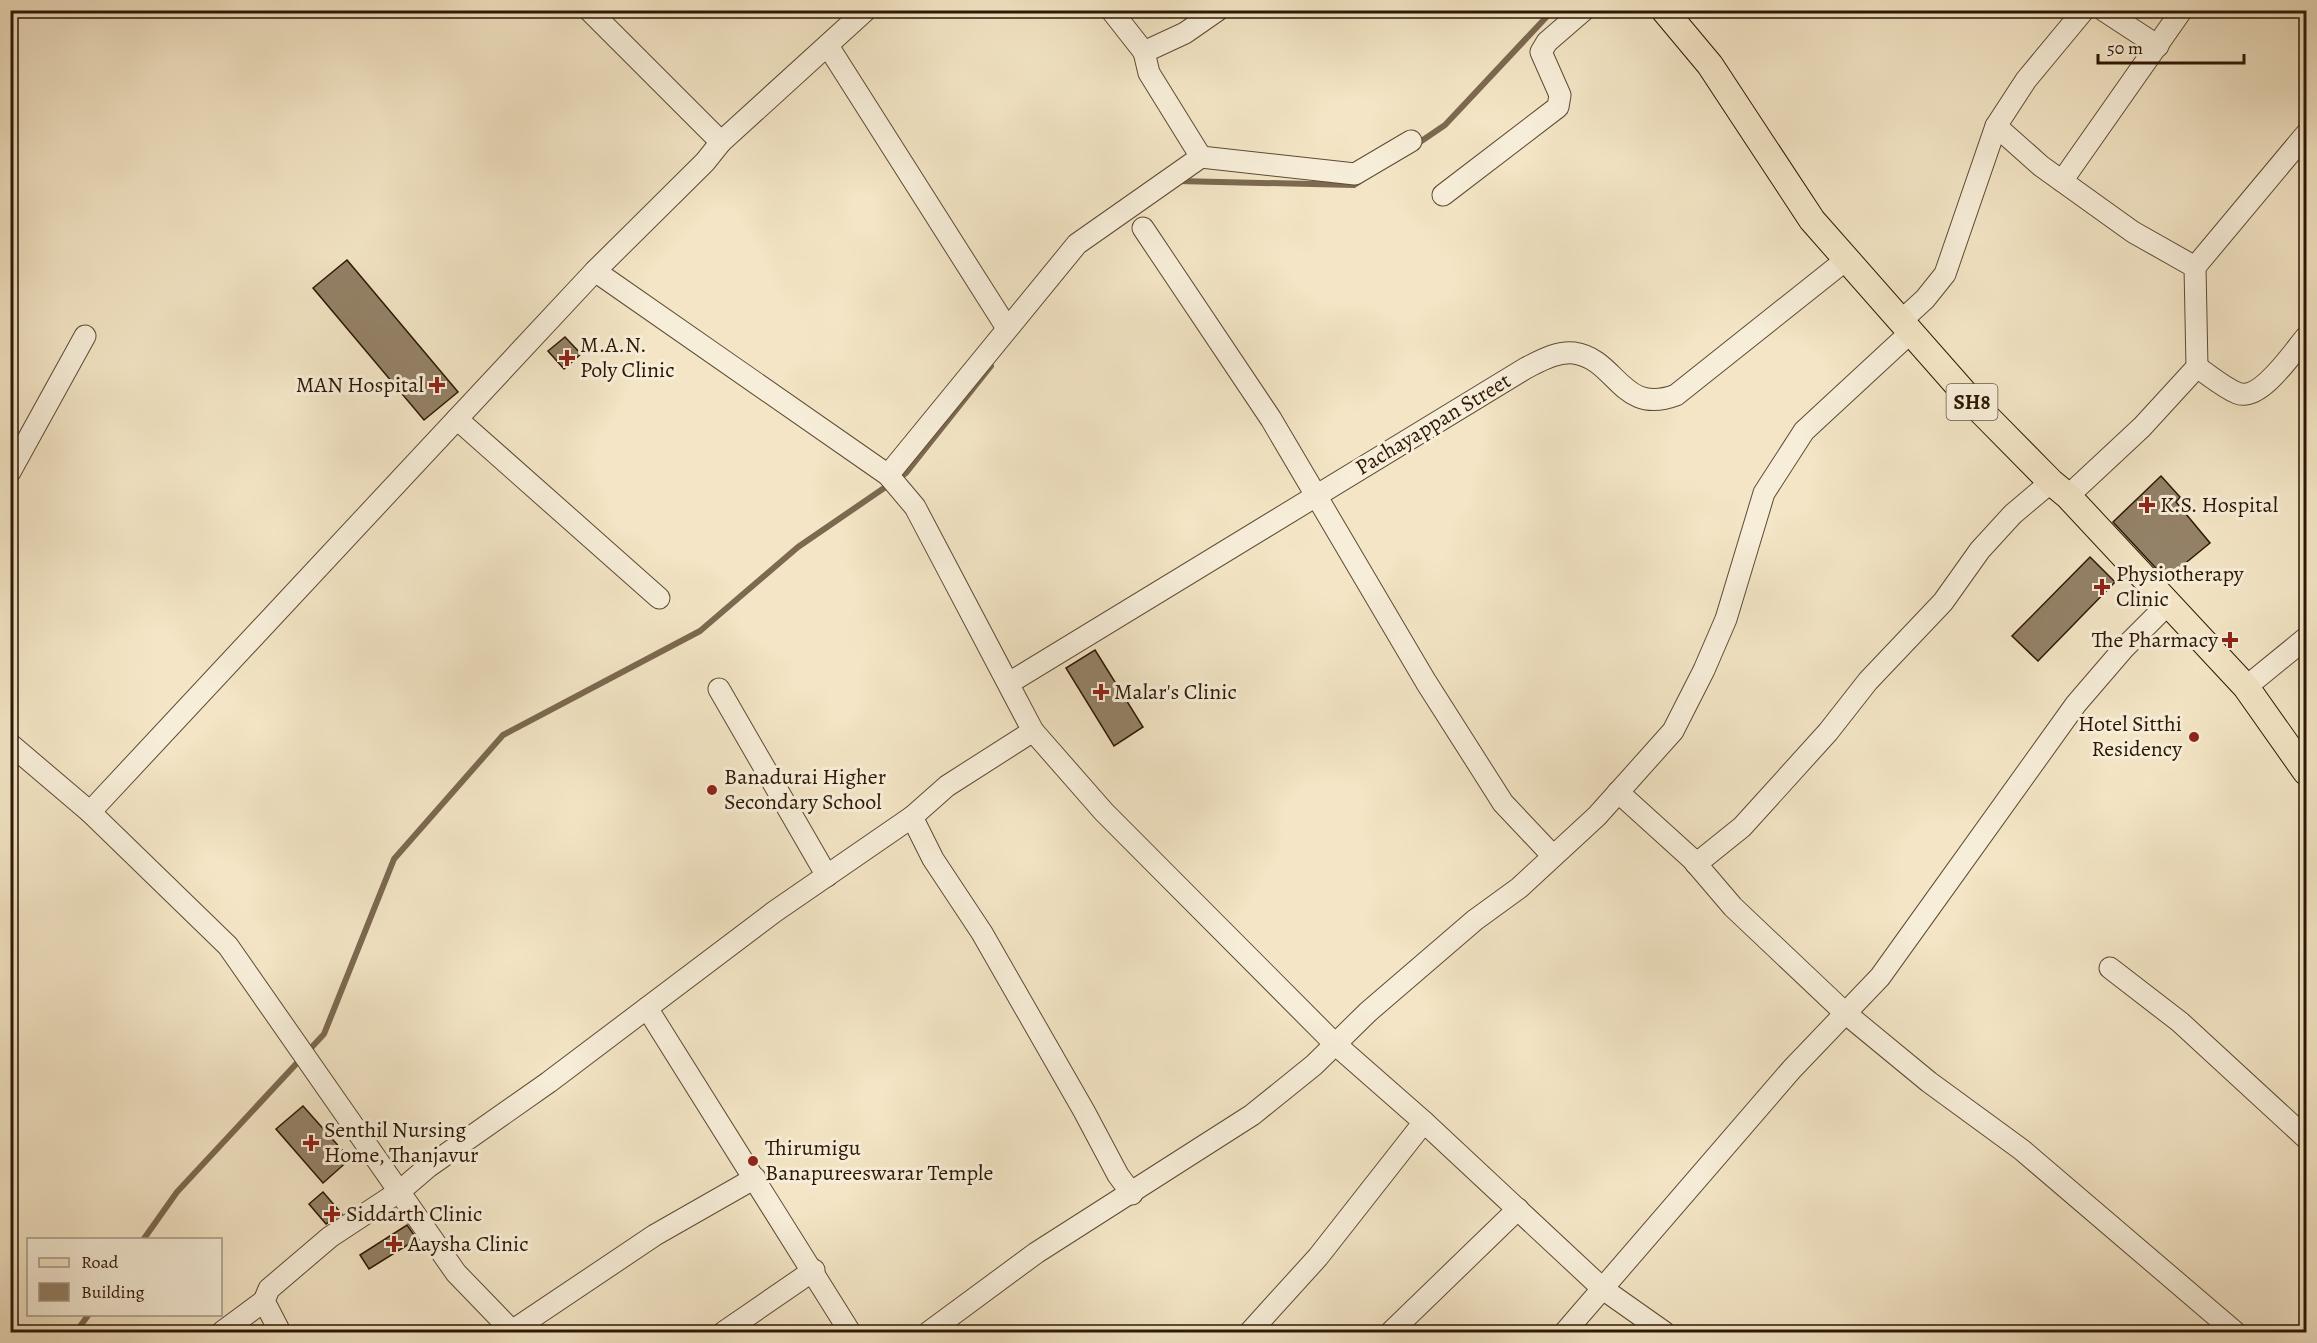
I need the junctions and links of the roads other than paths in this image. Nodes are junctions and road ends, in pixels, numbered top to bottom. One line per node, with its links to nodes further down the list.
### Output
1 (590, 10): 16 (street)
2 (866, 10): 10 (street)
3 (1111, 10): 12 (street)
4 (1218, 10): 12 (street)
5 (1584, 10): 19 (street)
6 (2084, 10): 13 (street)
7 (2103, 10): 11 (street)
8 (2182, 10): 11 (street)
9 (1675, 14): 21 (main road, SH8)
10 (828, 46): 16 (street); 25 (street)
11 (2158, 46): 18 (street)
12 (1144, 52): 17 (street)
13 (1996, 126): 18 (street); 24 (street)
14 (2307, 134): 22 (street)
15 (1411, 141): 17 (street)
16 (722, 142): 23 (street)
17 (1201, 157): 25 (street)
18 (2062, 181): 22 (street)
19 (1443, 195)
20 (1143, 228): 33 (street)
21 (1847, 260): 24 (main road, SH8); 33 (street, Pachayappan Street)
22 (2195, 267): 28 (street)
23 (595, 271): 29 (street); 31 (street)
24 (1906, 326): 32 (main road, SH8); 43 (street)
25 (1007, 328): 31 (street)
26 (85, 336): 30 (street)
27 (2307, 336): 28 (street)
28 (2197, 367): 32 (street)
29 (457, 419): 34 (street); 44 (street)
30 (10, 472)
31 (888, 475): 37 (street)
32 (2060, 489): 35 (main road, SH8); 47 (street)
33 (1316, 494): 37 (street, Pachayappan Street); 46 (street)
34 (658, 598)
35 (2169, 603): 38 (main road, SH8); 51 (street)
36 (2307, 638): 38 (street)
37 (1009, 683): 40 (street)
38 (2246, 687): 42 (main road, SH8)
39 (719, 689): 48 (street)
40 (1033, 731): 45 (street); 52 (street)
41 (10, 744): 44 (street)
42 (2307, 772)
43 (1618, 792): 46 (street); 47 (street)
44 (90, 812): 56 (street)
45 (912, 817): 48 (street); 57 (street)
46 (1553, 856): 52 (street)
47 (1696, 864): 51 (street)
48 (827, 876): 50 (street)
49 (2110, 968): 54 (street)
50 (647, 1008): 55 (street); 56 (street)
51 (1844, 1012): 60 (street); 72 (street)
52 (1334, 1043): 53 (street); 57 (street)
53 (1424, 1122): 58 (street); 68 (street)
54 (2307, 1138)
55 (754, 1178): 59 (street); 64 (street)
56 (400, 1191): 61 (street); 64 (street)
57 (1131, 1194): 67 (street)
58 (1518, 1209): 60 (street); 69 (street)
59 (814, 1270): 65 (street); 66 (street)
60 (1603, 1289): 70 (street); 71 (street)
61 (264, 1301): 62 (street); 63 (street)
62 (222, 1332)
63 (280, 1332)
64 (512, 1332)
65 (724, 1332)
66 (850, 1332)
67 (929, 1332)
68 (1250, 1332)
69 (1391, 1332)
70 (1565, 1332)
71 (1664, 1332)
72 (2235, 1332)

